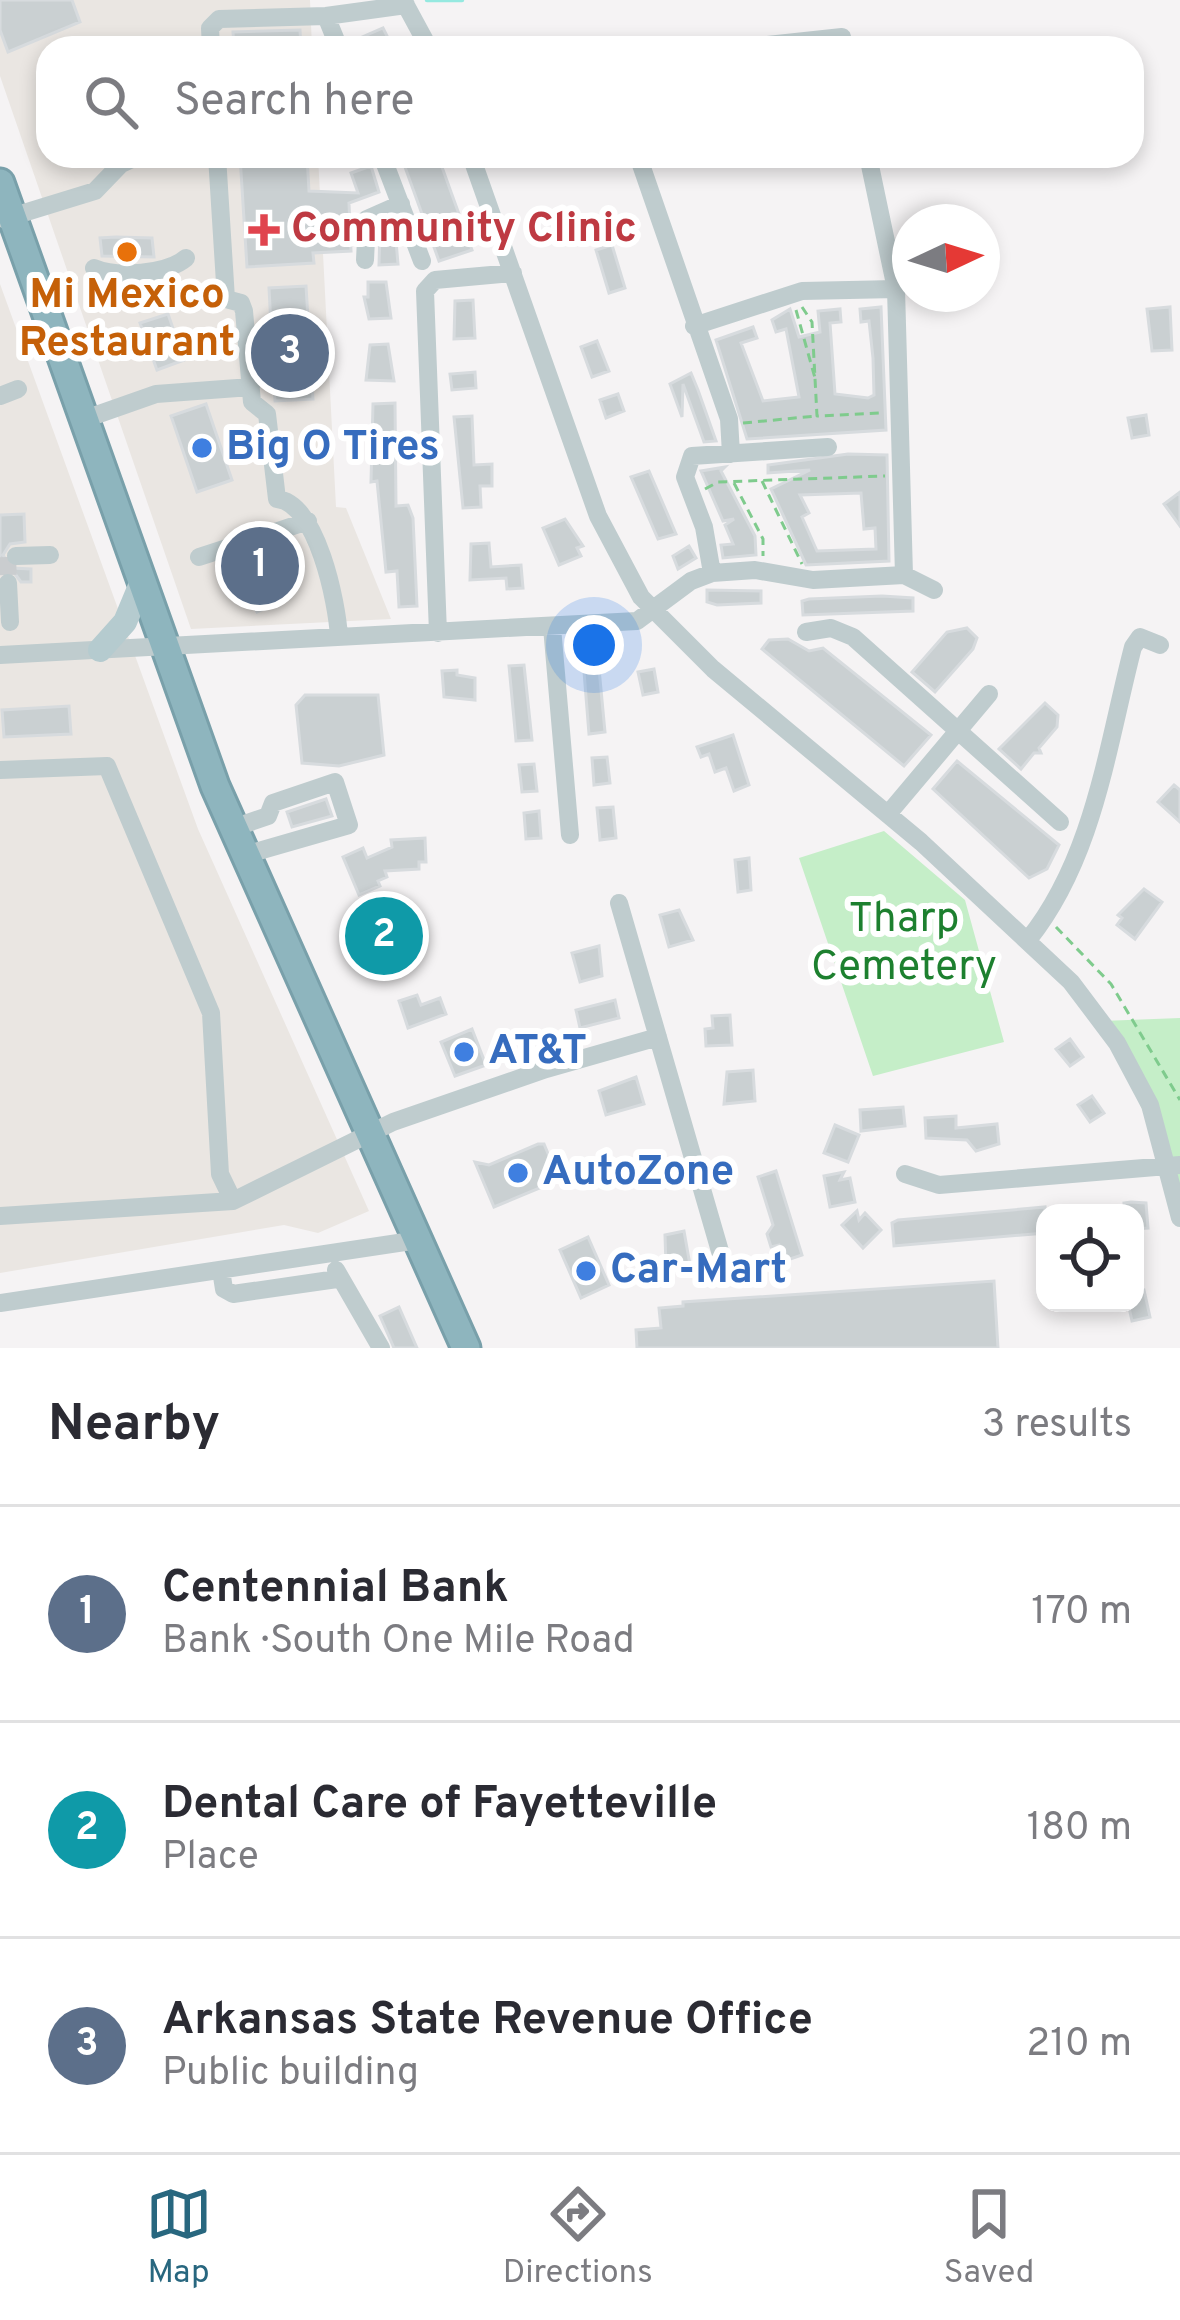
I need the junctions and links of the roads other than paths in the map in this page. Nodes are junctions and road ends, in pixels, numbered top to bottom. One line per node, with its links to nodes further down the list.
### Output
1 (404, 2): 2 (street); 5 (street)
2 (326, 16): 3 (street); 4 (street)
3 (210, 36)
4 (334, 36)
5 (422, 36)
6 (117, 168): 14 (street)
7 (218, 168): 24 (street)
8 (387, 168): 13 (street)
9 (475, 168): 20 (street)
10 (642, 168): 23 (street)
11 (871, 168): 19 (street)
12 (0, 183): 14 (highway)
13 (401, 205): 16 (street); 17 (street)
14 (6, 219): 25 (highway)
15 (186, 258): 18 (street)
16 (365, 260)
17 (422, 261)
18 (94, 268)
19 (892, 270)
20 (513, 273): 37 (street); 41 (street)
21 (892, 289): 23 (street)
22 (897, 312): 33 (street)
23 (694, 326): 27 (street)
24 (251, 387): 25 (street); 28 (street)
25 (82, 419): 35 (highway)
26 (828, 447): 27 (street)
27 (731, 454): 32 (street)
28 (308, 521): 31 (street); 42 (street)
29 (50, 555): 30 (street)
30 (16, 556)
31 (199, 557)
32 (712, 573): 33 (street); 37 (street)
33 (904, 575): 36 (street)
34 (8, 583): 38 (street)
35 (140, 586): 44 (highway); 45 (main road)
36 (934, 590)
37 (653, 611): 39 (street); 50 (street)
38 (10, 622)
39 (552, 626): 41 (street); 53 (street)
40 (806, 632): 48 (street)
41 (438, 633): 42 (street)
42 (339, 638): 44 (street)
43 (1160, 645): 56 (street)
44 (161, 646): 45 (street); 52 (highway)
45 (100, 650): 46 (street)
46 (0, 655)
47 (988, 694): 48 (street)
48 (958, 731): 50 (street); 51 (street)
49 (0, 770): 61 (street)
50 (888, 814): 56 (street)
51 (1060, 822)
52 (233, 827): 54 (highway); 54 (street)
53 (570, 835)
54 (245, 856): 58 (highway)
55 (619, 903): 57 (street)
56 (1028, 940): 59 (street)
57 (658, 1037): 58 (street); 66 (street)
58 (369, 1135): 61 (street); 64 (highway)
59 (1174, 1165): 60 (street); 63 (street)
60 (905, 1174)
61 (233, 1201): 62 (street)
62 (0, 1216)
63 (1180, 1218)
64 (418, 1240): 65 (street); 71 (highway)
65 (333, 1253): 67 (street); 68 (street)
66 (724, 1265)
67 (221, 1270): 68 (street); 69 (street)
68 (337, 1279): 70 (street)
69 (0, 1303)
70 (381, 1348)
71 (466, 1348)

